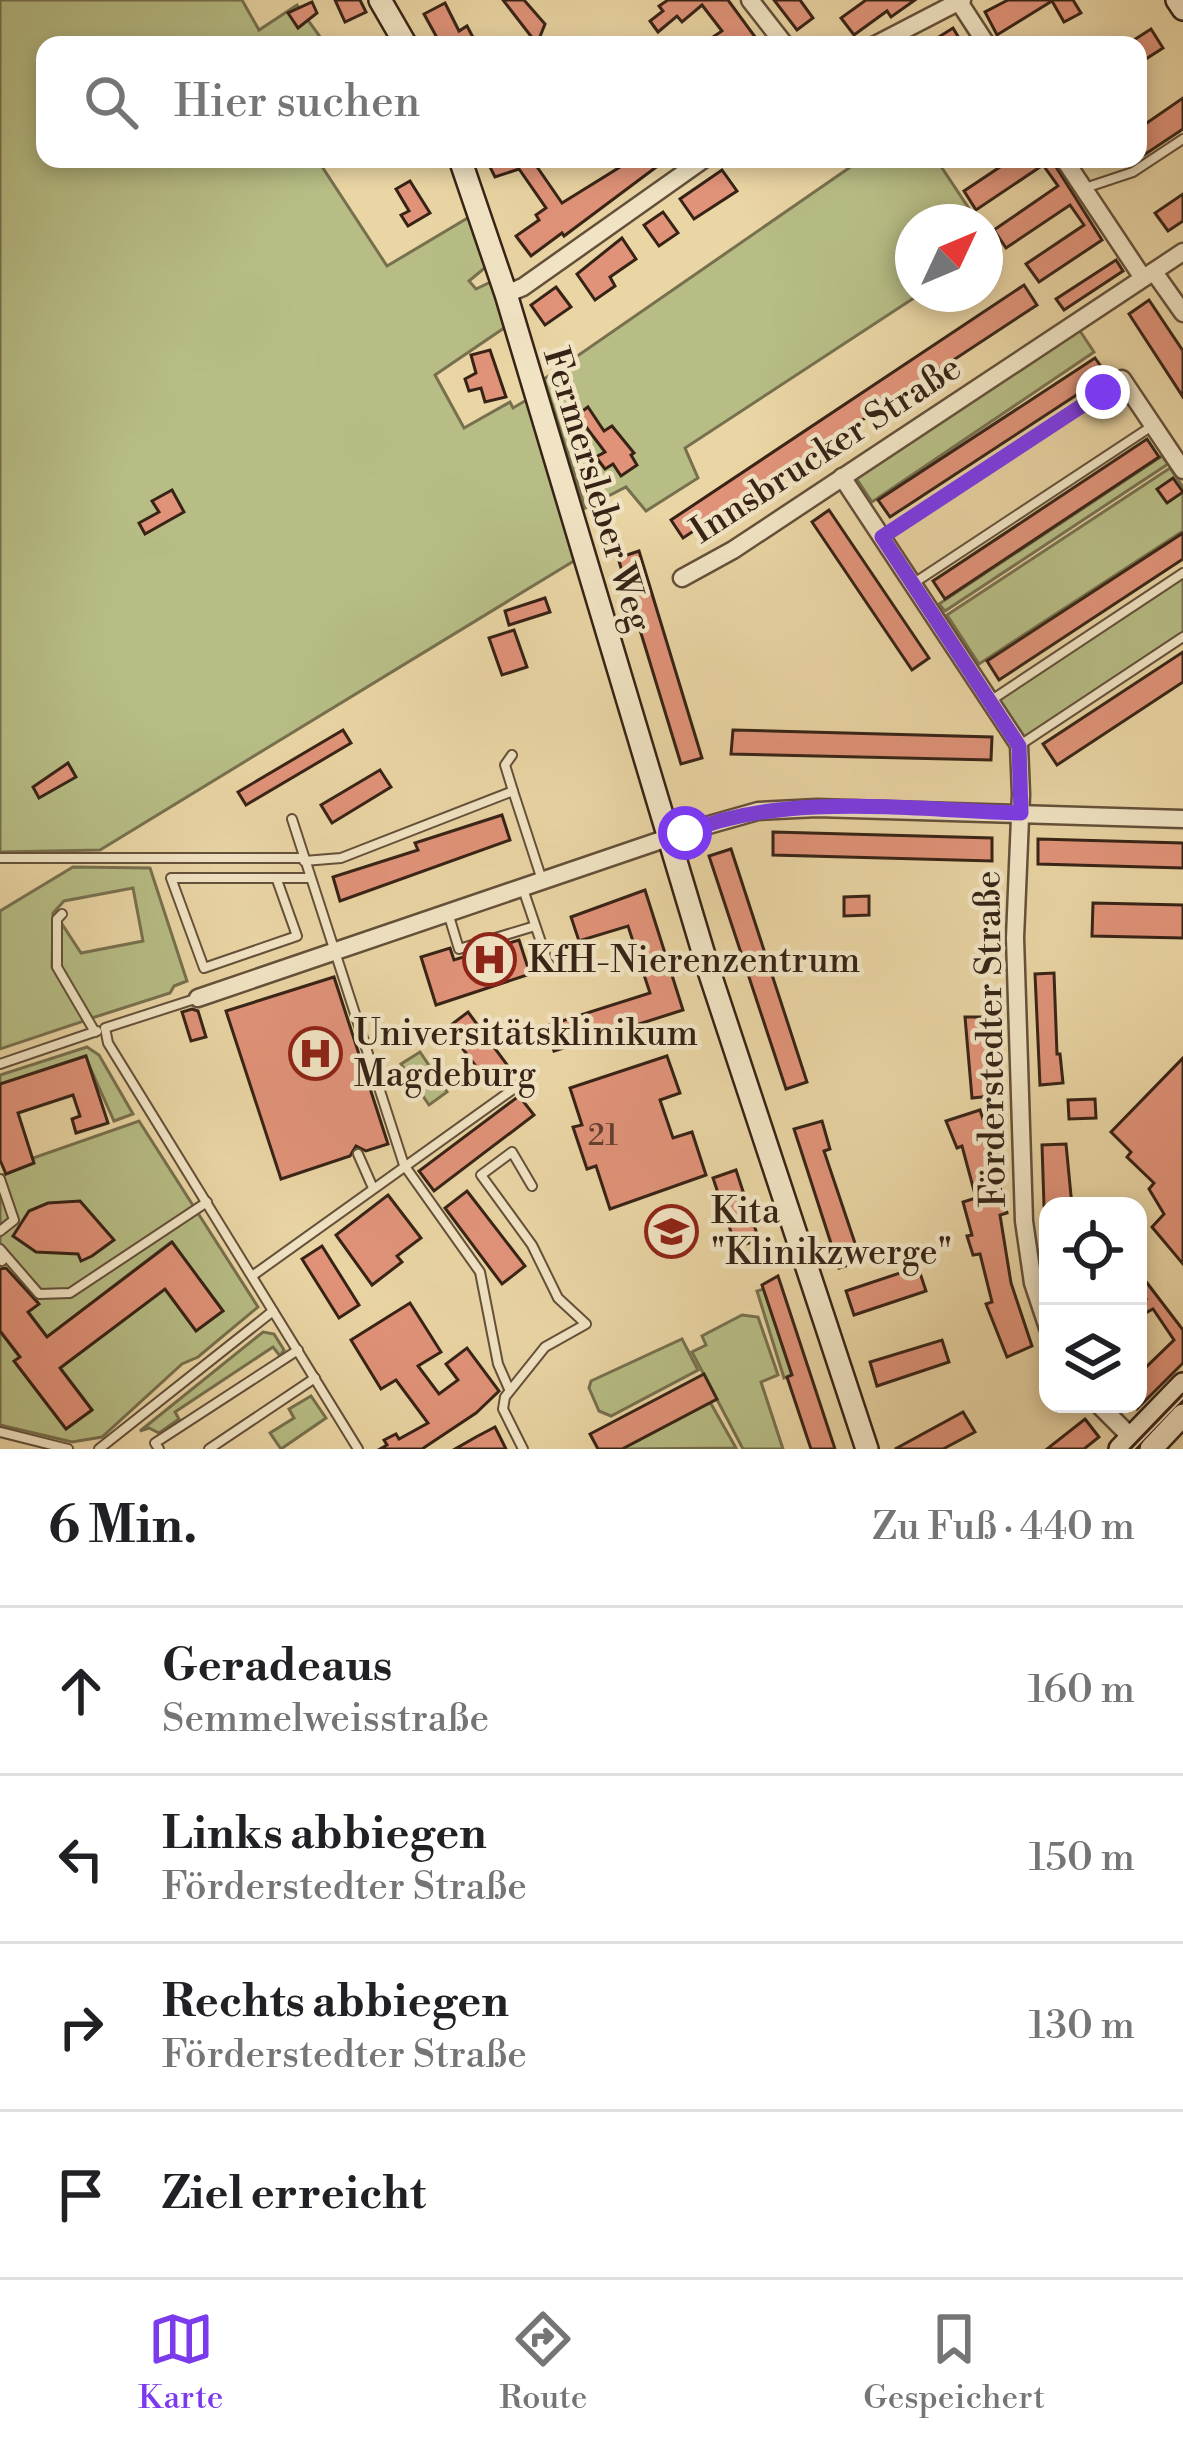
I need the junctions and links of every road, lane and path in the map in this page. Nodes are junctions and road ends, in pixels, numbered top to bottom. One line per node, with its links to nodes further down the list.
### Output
1 (380, 0): 6 (street)
2 (751, 0): 7 (street)
3 (1178, 0): 5 (street)
4 (960, 1): 8 (street); 9 (street)
5 (1183, 9)
6 (401, 36)
7 (777, 36)
8 (892, 36)
9 (981, 36)
10 (1183, 139): 11 (lane)
11 (1147, 163)
12 (463, 168): 19 (street, Fermersleber Weg)
13 (691, 168): 19 (street)
14 (1070, 168): 16 (street)
15 (1139, 168): 16 (lane)
16 (1083, 188): 18 (street)
17 (1183, 252): 18 (street, Innsbrucker Straße)
18 (1149, 275): 20 (street); 24 (street, Innsbrucker Straße)
19 (506, 294): 37 (street, Fermersleber Weg)
20 (1183, 313)
21 (1123, 379): 22 (street); 25 (lane)
22 (1153, 425): 23 (street); 28 (lane)
23 (1183, 470)
24 (842, 478): 25 (street); 27 (street, Innsbrucker Straße)
25 (882, 537): 28 (street)
26 (1183, 573): 30 (lane)
27 (682, 578)
28 (913, 584): 30 (street)
29 (1183, 637): 31 (lane)
30 (990, 701): 31 (street)
31 (1019, 746): 34 (street, Förderstedter Straße)
32 (512, 754): 33 (lane)
33 (513, 791): 39 (lane); 42 (lane)
34 (1021, 813): 36 (street); 37 (street); 62 (street, Förderstedter Straße)
35 (292, 819): 39 (lane)
36 (1183, 819)
37 (670, 840): 42 (street); 80 (street, Fermersleber Weg)
38 (0, 858): 39 (lane)
39 (303, 859): 40 (lane)
40 (310, 878): 41 (lane); 47 (lane)
41 (277, 880): 41 (lane)
42 (543, 881): 43 (street)
43 (522, 888): 44 (street); 46 (lane)
44 (448, 913): 46 (lane); 47 (street)
45 (62, 914): 50 (lane)
46 (535, 926): 48 (lane)
47 (336, 951): 49 (street); 54 (lane)
48 (548, 964)
49 (198, 998): 50 (lane)
50 (100, 1030): 51 (lane); 58 (lane)
51 (0, 1064)
52 (526, 1080): 54 (lane)
53 (358, 1154): 57 (lane)
54 (404, 1166): 57 (lane); 67 (lane)
55 (0, 1180): 59 (lane)
56 (532, 1186): 67 (lane)
57 (374, 1188): 61 (lane)
58 (207, 1202): 60 (lane); 61 (lane)
59 (0, 1231)
60 (0, 1249)
61 (253, 1276): 63 (lane)
62 (1040, 1305)
63 (273, 1311): 64 (lane); 74 (lane)
64 (298, 1350): 65 (lane); 75 (lane)
65 (315, 1378): 71 (lane); 78 (lane)
66 (1180, 1388): 72 (street)
67 (509, 1390): 79 (lane)
68 (1107, 1413): 72 (street)
69 (1183, 1415): 72 (street)
70 (0, 1432): 73 (lane)
71 (222, 1440): 76 (lane); 77 (lane)
72 (1134, 1445)
73 (68, 1449)
74 (100, 1449)
75 (159, 1449)
76 (209, 1449)
77 (229, 1449)
78 (358, 1449)
79 (523, 1449)
80 (866, 1449)

